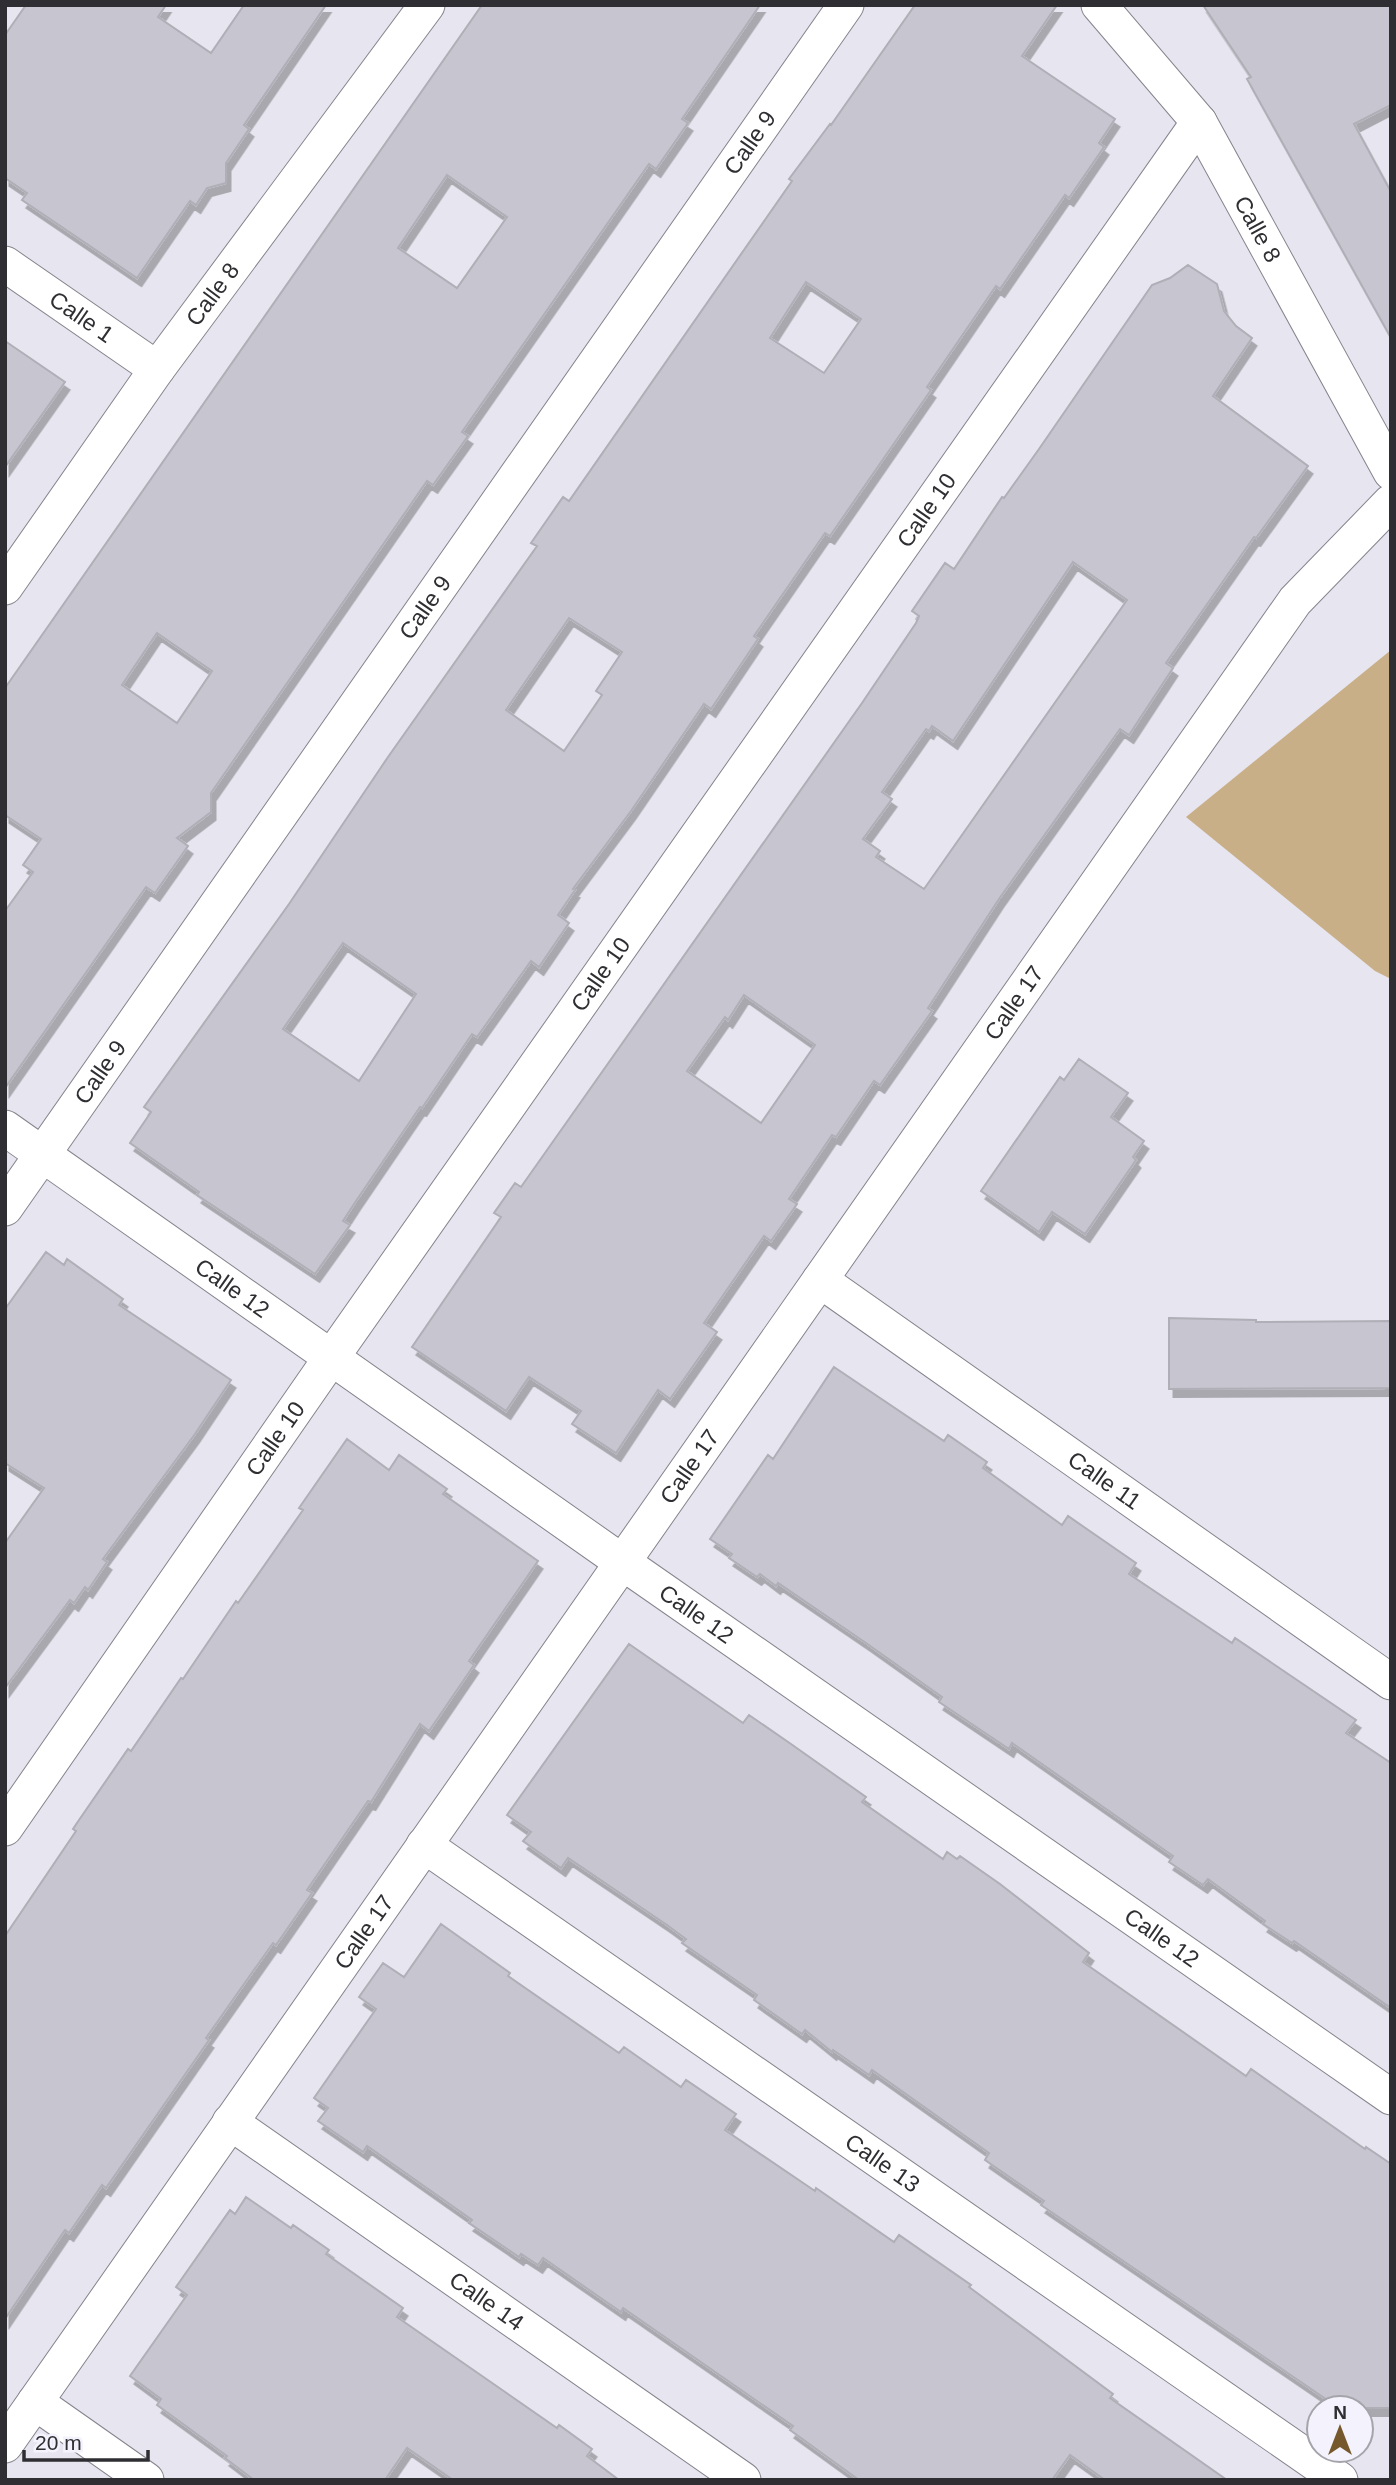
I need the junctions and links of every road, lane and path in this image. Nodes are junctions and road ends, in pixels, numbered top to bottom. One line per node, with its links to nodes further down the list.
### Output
1 (427, 5): 6 (street, Calle 8)
2 (846, 5): 11 (street, Calle 9)
3 (1099, 5): 4 (street, Calle 8)
4 (1199, 122): 7 (street, Calle 8); 14 (street, Calle 10)
5 (5, 264): 6 (street, Calle 1)
6 (157, 369): 9 (street, Calle 8)
7 (1391, 472)
8 (1391, 502): 13 (street, Calle 17)
9 (5, 587)
10 (5, 1128): 11 (street, Calle 12)
11 (43, 1154): 12 (street, Calle 9); 14 (street, Calle 12)
12 (5, 1208)
13 (820, 1280): 15 (street, Calle 17); 16 (street, Calle 11)
14 (331, 1358): 15 (street, Calle 12); 17 (street, Calle 10)
15 (622, 1562): 18 (street, Calle 17); 19 (street, Calle 12)
16 (1391, 1682)
17 (5, 1828)
18 (424, 1845): 20 (street, Calle 17); 25 (street, Calle 13)
19 (1391, 2097)
20 (230, 2122): 21 (street, Calle 17); 24 (street, Calle 14)
21 (35, 2402): 22 (street, Calle 17); 23 (street)
22 (5, 2445)
23 (146, 2480)
24 (743, 2480)
25 (1340, 2480)

